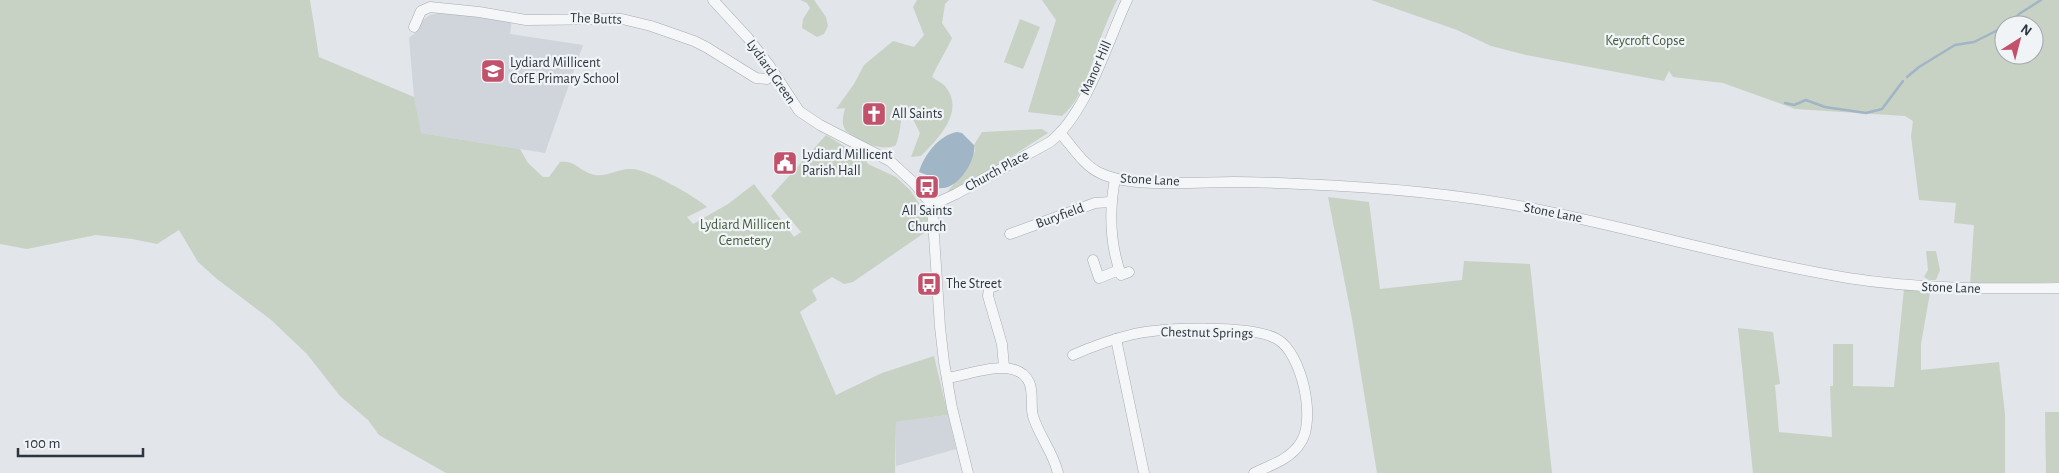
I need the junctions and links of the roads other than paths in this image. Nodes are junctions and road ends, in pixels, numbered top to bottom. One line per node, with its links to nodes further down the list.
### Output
1 (713, 0): 4 (street, Lydiard Green)
2 (1127, 0): 5 (street, Manor Hill)
3 (414, 27): 4 (street, The Butts)
4 (774, 74): 8 (street, Lydiard Green)
5 (1060, 133): 6 (street, Stone Lane); 8 (street, Church Place)
6 (1114, 179): 7 (street); 12 (street, Stone Lane)
7 (1110, 202): 9 (street, Buryfield); 10 (street)
8 (932, 205): 16 (street)
9 (1010, 234)
10 (1093, 260)
11 (995, 286): 15 (street)
12 (2059, 288)
13 (1116, 338): 14 (street, Chestnut Springs); 19 (street); 20 (street, Chestnut Springs)
14 (1073, 355)
15 (1004, 367): 16 (street); 18 (street)
16 (947, 378): 17 (street)
17 (968, 473)
18 (1058, 473)
19 (1144, 473)
20 (1254, 473)

